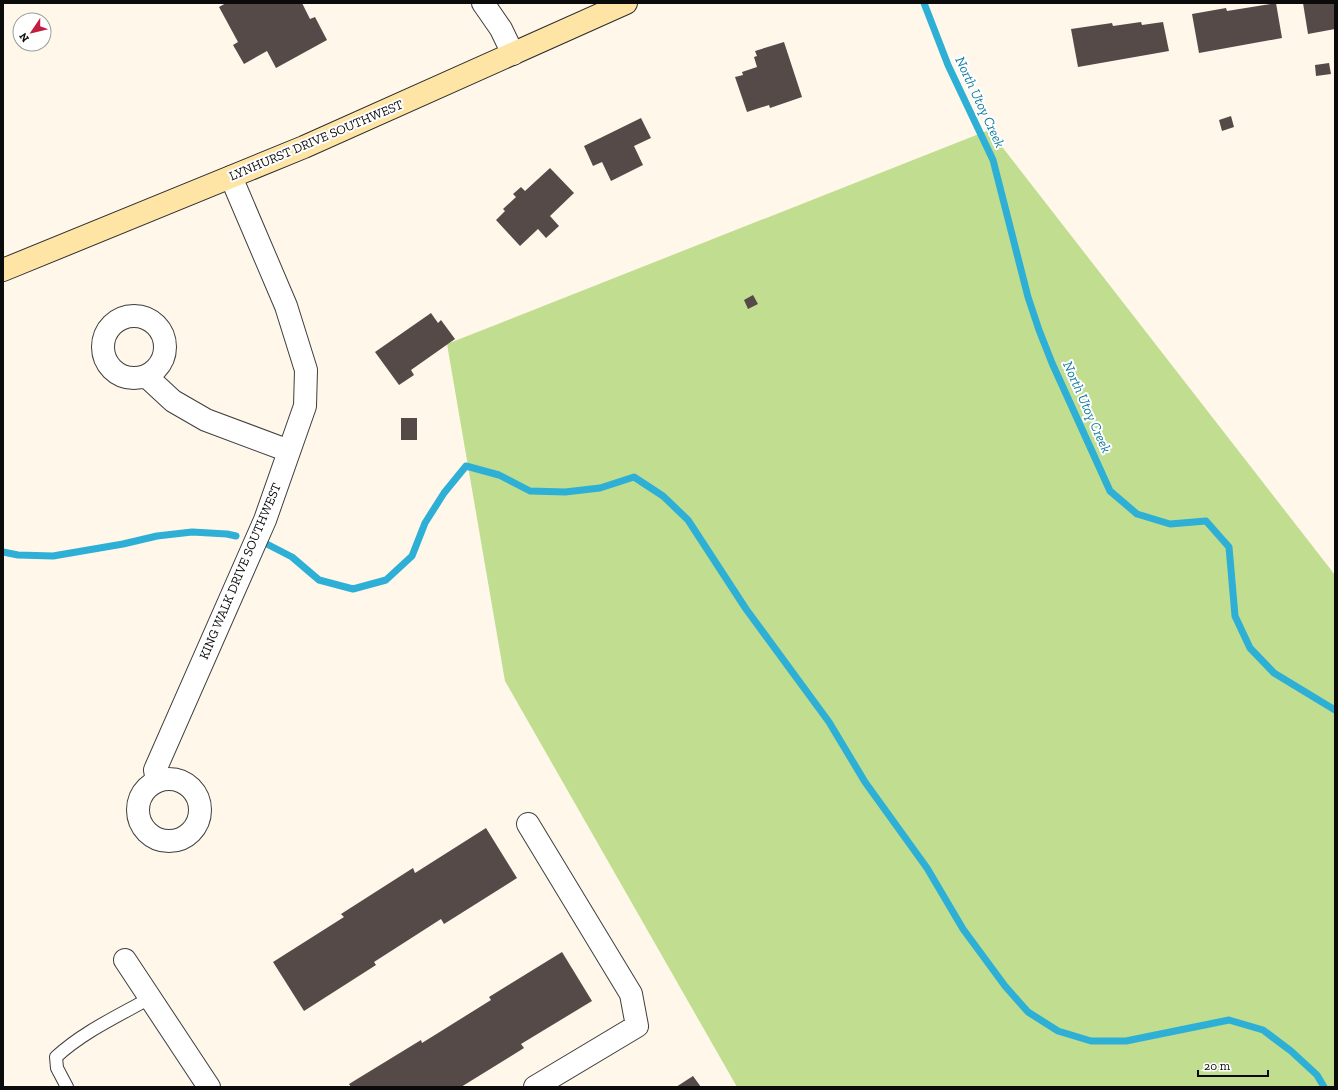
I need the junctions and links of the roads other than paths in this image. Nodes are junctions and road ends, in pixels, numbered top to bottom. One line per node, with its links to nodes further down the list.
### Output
1 (483, 3): 3 (street)
2 (626, 3): 3 (street, LYNHURST DRIVE SOUTHWEST)
3 (512, 54): 4 (street, LYNHURST DRIVE SOUTHWEST)
4 (232, 177): 5 (street, LYNHURST DRIVE SOUTHWEST); 7 (street, KING WALK DRIVE SOUTHWEST)
5 (3, 270)
6 (146, 376): 7 (street)
7 (289, 451): 8 (street, KING WALK DRIVE SOUTHWEST)
8 (157, 781)
9 (528, 824): 14 (street)
10 (125, 960): 11 (street)
11 (150, 998): 12 (lane); 13 (street)
12 (67, 1087)
13 (209, 1087)
14 (535, 1087)

